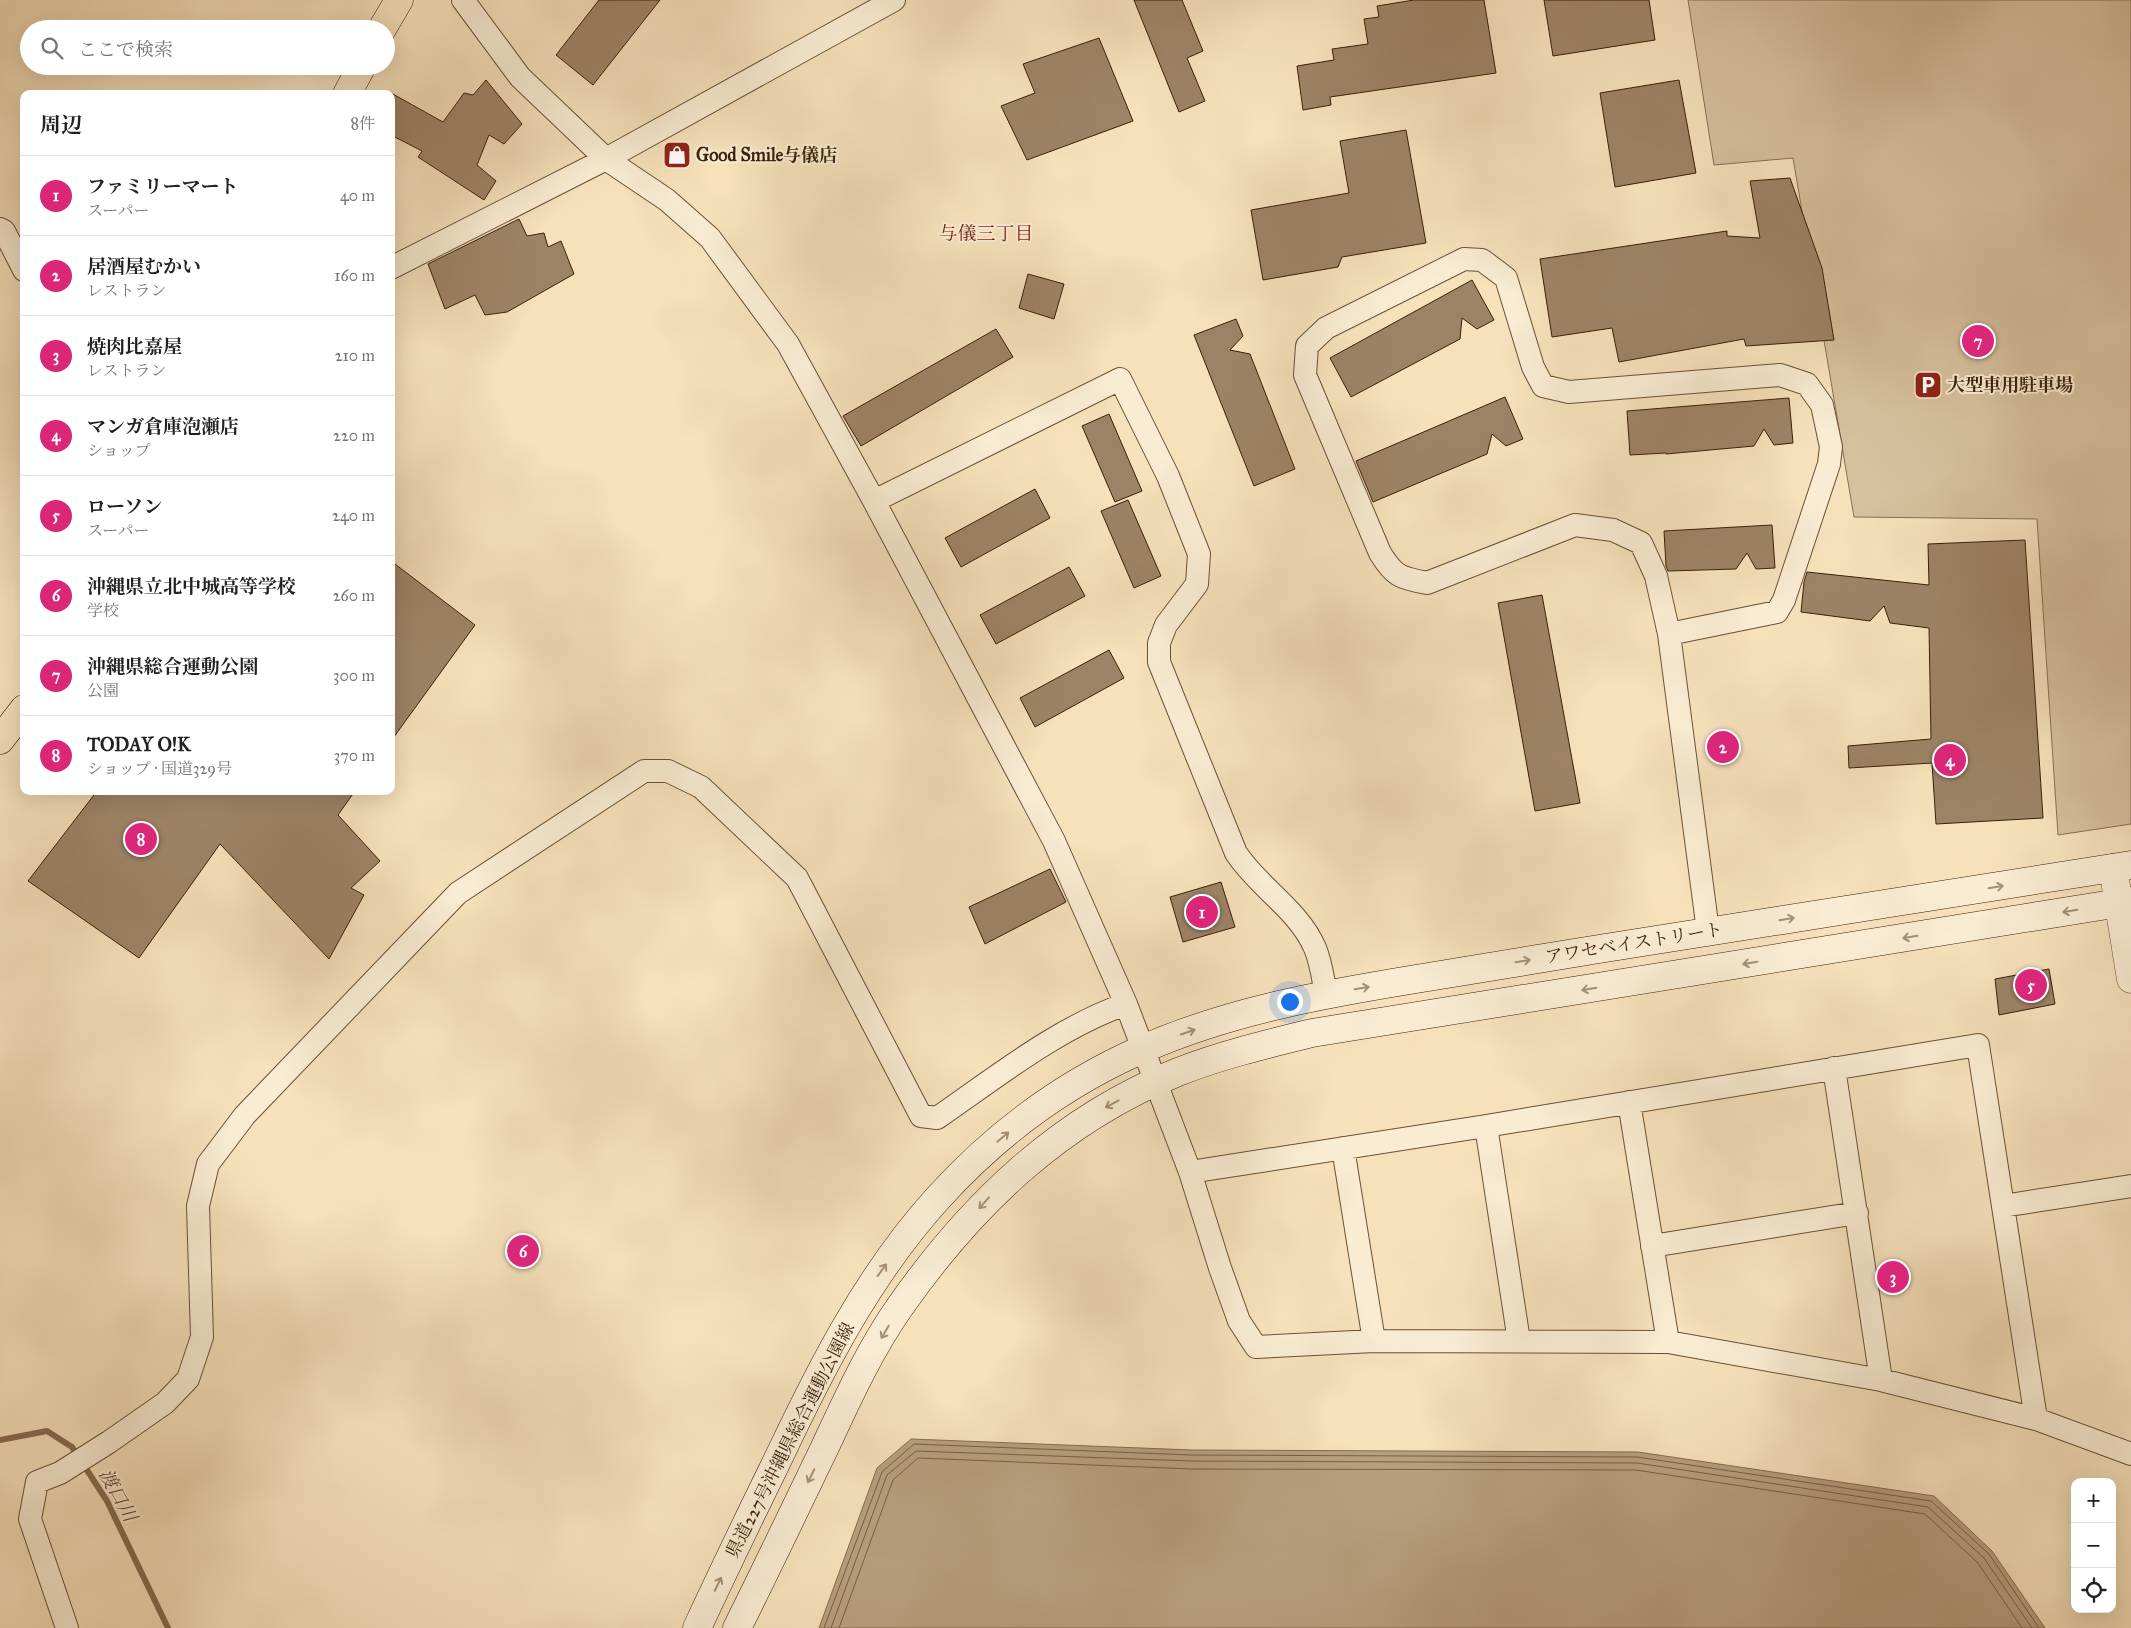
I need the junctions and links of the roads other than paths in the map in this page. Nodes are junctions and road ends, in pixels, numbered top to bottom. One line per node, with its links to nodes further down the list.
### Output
1 (399, 0): 4 (highway)
2 (463, 0): 7 (street)
3 (894, 0): 7 (street)
4 (387, 20)
5 (357, 75): 6 (highway)
6 (349, 90)
7 (606, 159): 10 (street); 11 (street)
8 (0, 229): 9 (street)
9 (20, 262)
10 (395, 266)
11 (874, 501): 19 (street); 20 (street)
12 (1670, 634): 12 (street); 17 (street)
13 (20, 714): 14 (highway)
14 (0, 740)
15 (2122, 867): 16 (main road); 17 (main road, アワセベイストリート, one-way to 15)
16 (2125, 902): 18 (main road); 23 (main road, one-way to 23)
17 (1708, 931): 19 (main road, アワセベイストリート, one-way to 17)
18 (2131, 979)
19 (1326, 994): 21 (main road, アワセベイストリート, one-way to 19)
20 (1126, 1004): 21 (street); 38 (street)
21 (1142, 1049): 23 (street); 39 (main road, 県道227号沖縄県総合運動公園線, one-way to 21)
22 (1834, 1068): 24 (street); 29 (street); 30 (street)
23 (1155, 1082): 27 (street); 40 (main road, 県道227号沖縄県総合運動公園線, one-way to 40)
24 (1629, 1102): 25 (street); 31 (street)
25 (1486, 1126): 26 (street); 33 (street)
26 (1343, 1148): 27 (street); 32 (street)
27 (1190, 1172): 32 (street)
28 (2131, 1186): 29 (street)
29 (2003, 1206): 36 (street)
30 (1857, 1213): 31 (street); 35 (street)
31 (1652, 1246): 34 (street)
32 (1374, 1341): 33 (street)
33 (1520, 1341): 34 (street)
34 (1668, 1342): 35 (street)
35 (1881, 1380): 36 (street)
36 (2036, 1419): 37 (street)
37 (2131, 1454)
38 (67, 1628)
39 (697, 1628)
40 (737, 1628)

